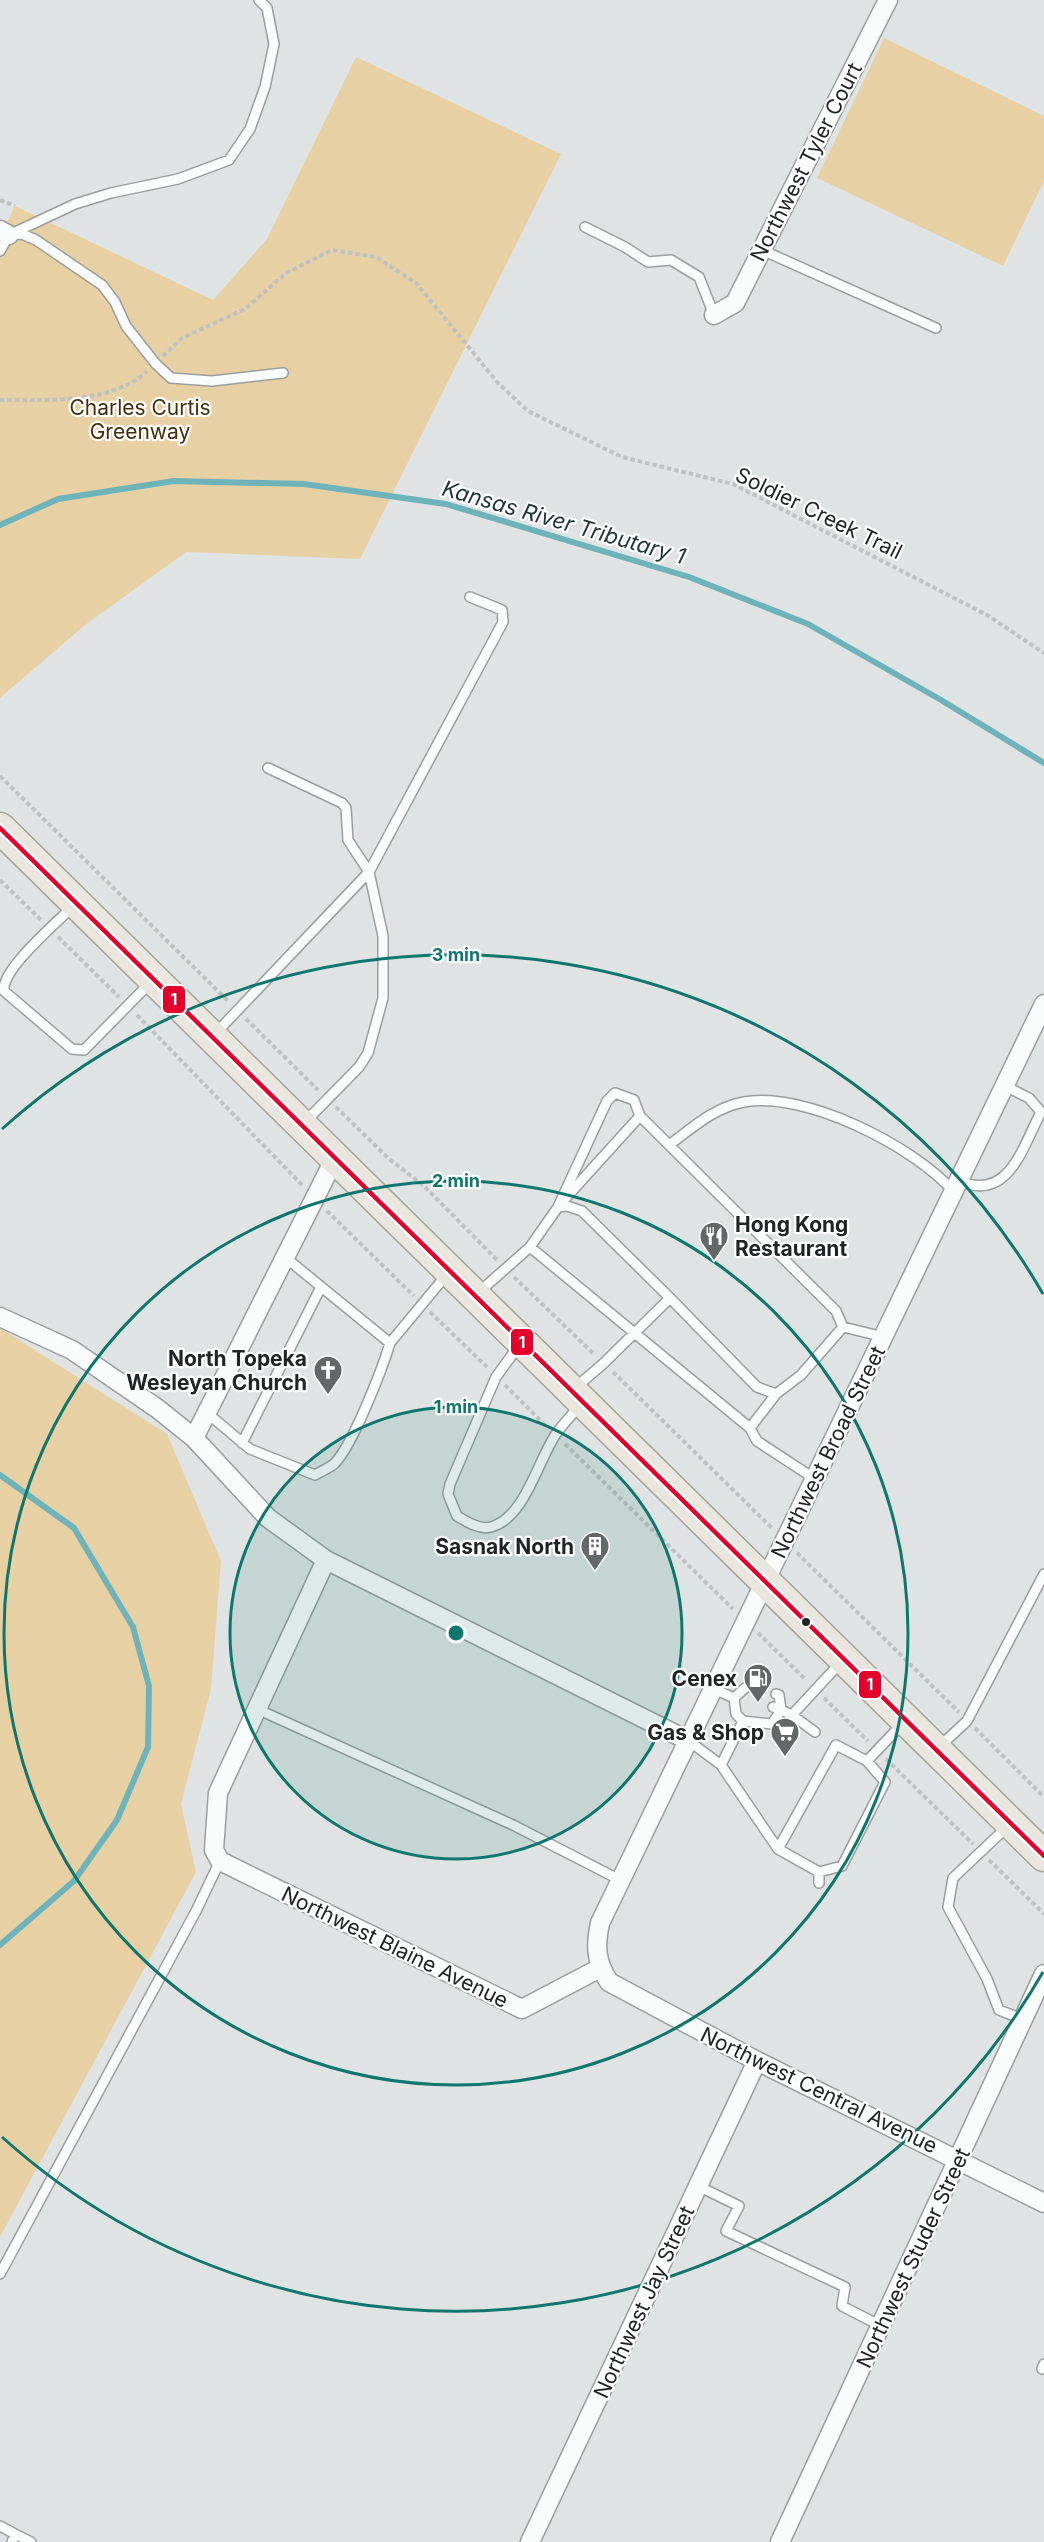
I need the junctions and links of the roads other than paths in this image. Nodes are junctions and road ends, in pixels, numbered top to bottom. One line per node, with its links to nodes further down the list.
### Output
1 (259, 0): 4 (lane)
2 (888, 0): 5 (street, Northwest Tyler Court)
3 (585, 227): 6 (lane)
4 (3, 239): 8 (lane)
5 (762, 250): 6 (street, Northwest Tyler Court); 7 (lane)
6 (714, 315)
7 (936, 328)
8 (284, 374)
9 (470, 597): 12 (lane)
10 (268, 768): 12 (lane)
11 (0, 828): 13 (main road)
12 (369, 872): 16 (lane); 19 (lane)
13 (76, 903): 14 (main road); 14 (lane)
14 (154, 979): 16 (main road)
15 (1044, 1004): 17 (street, Northwest Broad Street)
16 (212, 1036): 19 (main road)
17 (1005, 1086): 22 (street, Northwest Broad Street); 22 (lane)
18 (640, 1116): 20 (lane); 23 (lane); 23 (lane)
19 (302, 1125): 21 (main road)
20 (669, 1145): 22 (lane); 31 (lane)
21 (335, 1158): 25 (street); 26 (main road)
22 (956, 1186): 33 (street, Northwest Broad Street)
23 (558, 1207): 24 (lane); 29 (lane)
24 (530, 1247): 28 (lane); 32 (lane)
25 (286, 1258): 27 (lane); 38 (street)
26 (450, 1271): 28 (main road); 35 (lane)
27 (321, 1287): 35 (lane); 41 (lane)
28 (475, 1296): 34 (main road)
29 (670, 1298): 32 (lane); 36 (lane)
30 (0, 1317): 40 (street)
31 (843, 1327): 33 (lane); 36 (lane)
32 (635, 1332): 37 (lane); 39 (lane)
33 (884, 1336): 42 (street, Northwest Broad Street)
34 (521, 1342): 37 (main road); 37 (lane)
35 (390, 1343): 41 (lane)
36 (776, 1394): 39 (lane)
37 (577, 1397): 45 (main road)
38 (206, 1412): 40 (street); 41 (lane)
39 (750, 1428): 42 (lane)
40 (194, 1438): 43 (street)
41 (242, 1443)
42 (815, 1479): 45 (street, Northwest Broad Street)
43 (327, 1560): 52 (street); 57 (street)
44 (1044, 1574): 58 (lane)
45 (765, 1582): 46 (main road); 48 (street, Northwest Broad Street)
46 (844, 1659): 53 (lane); 54 (main road)
47 (745, 1688): 50 (lane)
48 (714, 1689): 50 (lane); 57 (street, Northwest Broad Street)
49 (776, 1694): 51 (lane)
50 (739, 1699): 55 (lane)
51 (777, 1708): 53 (lane); 55 (lane)
52 (256, 1709): 64 (street); 66 (lane)
53 (792, 1715): 56 (lane)
54 (905, 1720): 58 (main road); 59 (lane)
55 (743, 1721): 60 (lane)
56 (815, 1732)
57 (688, 1741): 60 (lane); 66 (street, Northwest Broad Street)
58 (936, 1750): 61 (main road)
59 (867, 1761): 62 (lane); 65 (lane)
60 (721, 1765): 62 (lane)
61 (1011, 1823): 63 (main road); 71 (lane)
62 (778, 1849): 65 (lane)
63 (1044, 1856)
64 (220, 1861): 68 (street, Northwest Blaine Avenue); 76 (lane)
65 (819, 1872): 67 (lane)
66 (622, 1881): 68 (street, Northwest Broad Street)
67 (819, 1883)
68 (600, 1968): 72 (street, Northwest Central Avenue)
69 (1044, 1974): 70 (street, Northwest Studer Street)
70 (1040, 1993): 71 (street, Northwest Studer Street)
71 (1022, 2019): 73 (street, Northwest Studer Street)
72 (757, 2061): 73 (street, Northwest Central Avenue); 74 (street, Northwest Jay Street)
73 (959, 2159): 75 (street, Northwest Central Avenue); 77 (street, Northwest Studer Street)
74 (698, 2186): 77 (lane); 81 (street, Northwest Jay Street)
75 (1044, 2203)
76 (0, 2274)
77 (881, 2326): 82 (street, Northwest Studer Street)
78 (0, 2526): 79 (lane)
79 (14, 2538): 80 (lane)
80 (31, 2542)
81 (530, 2542)
82 (780, 2542)

